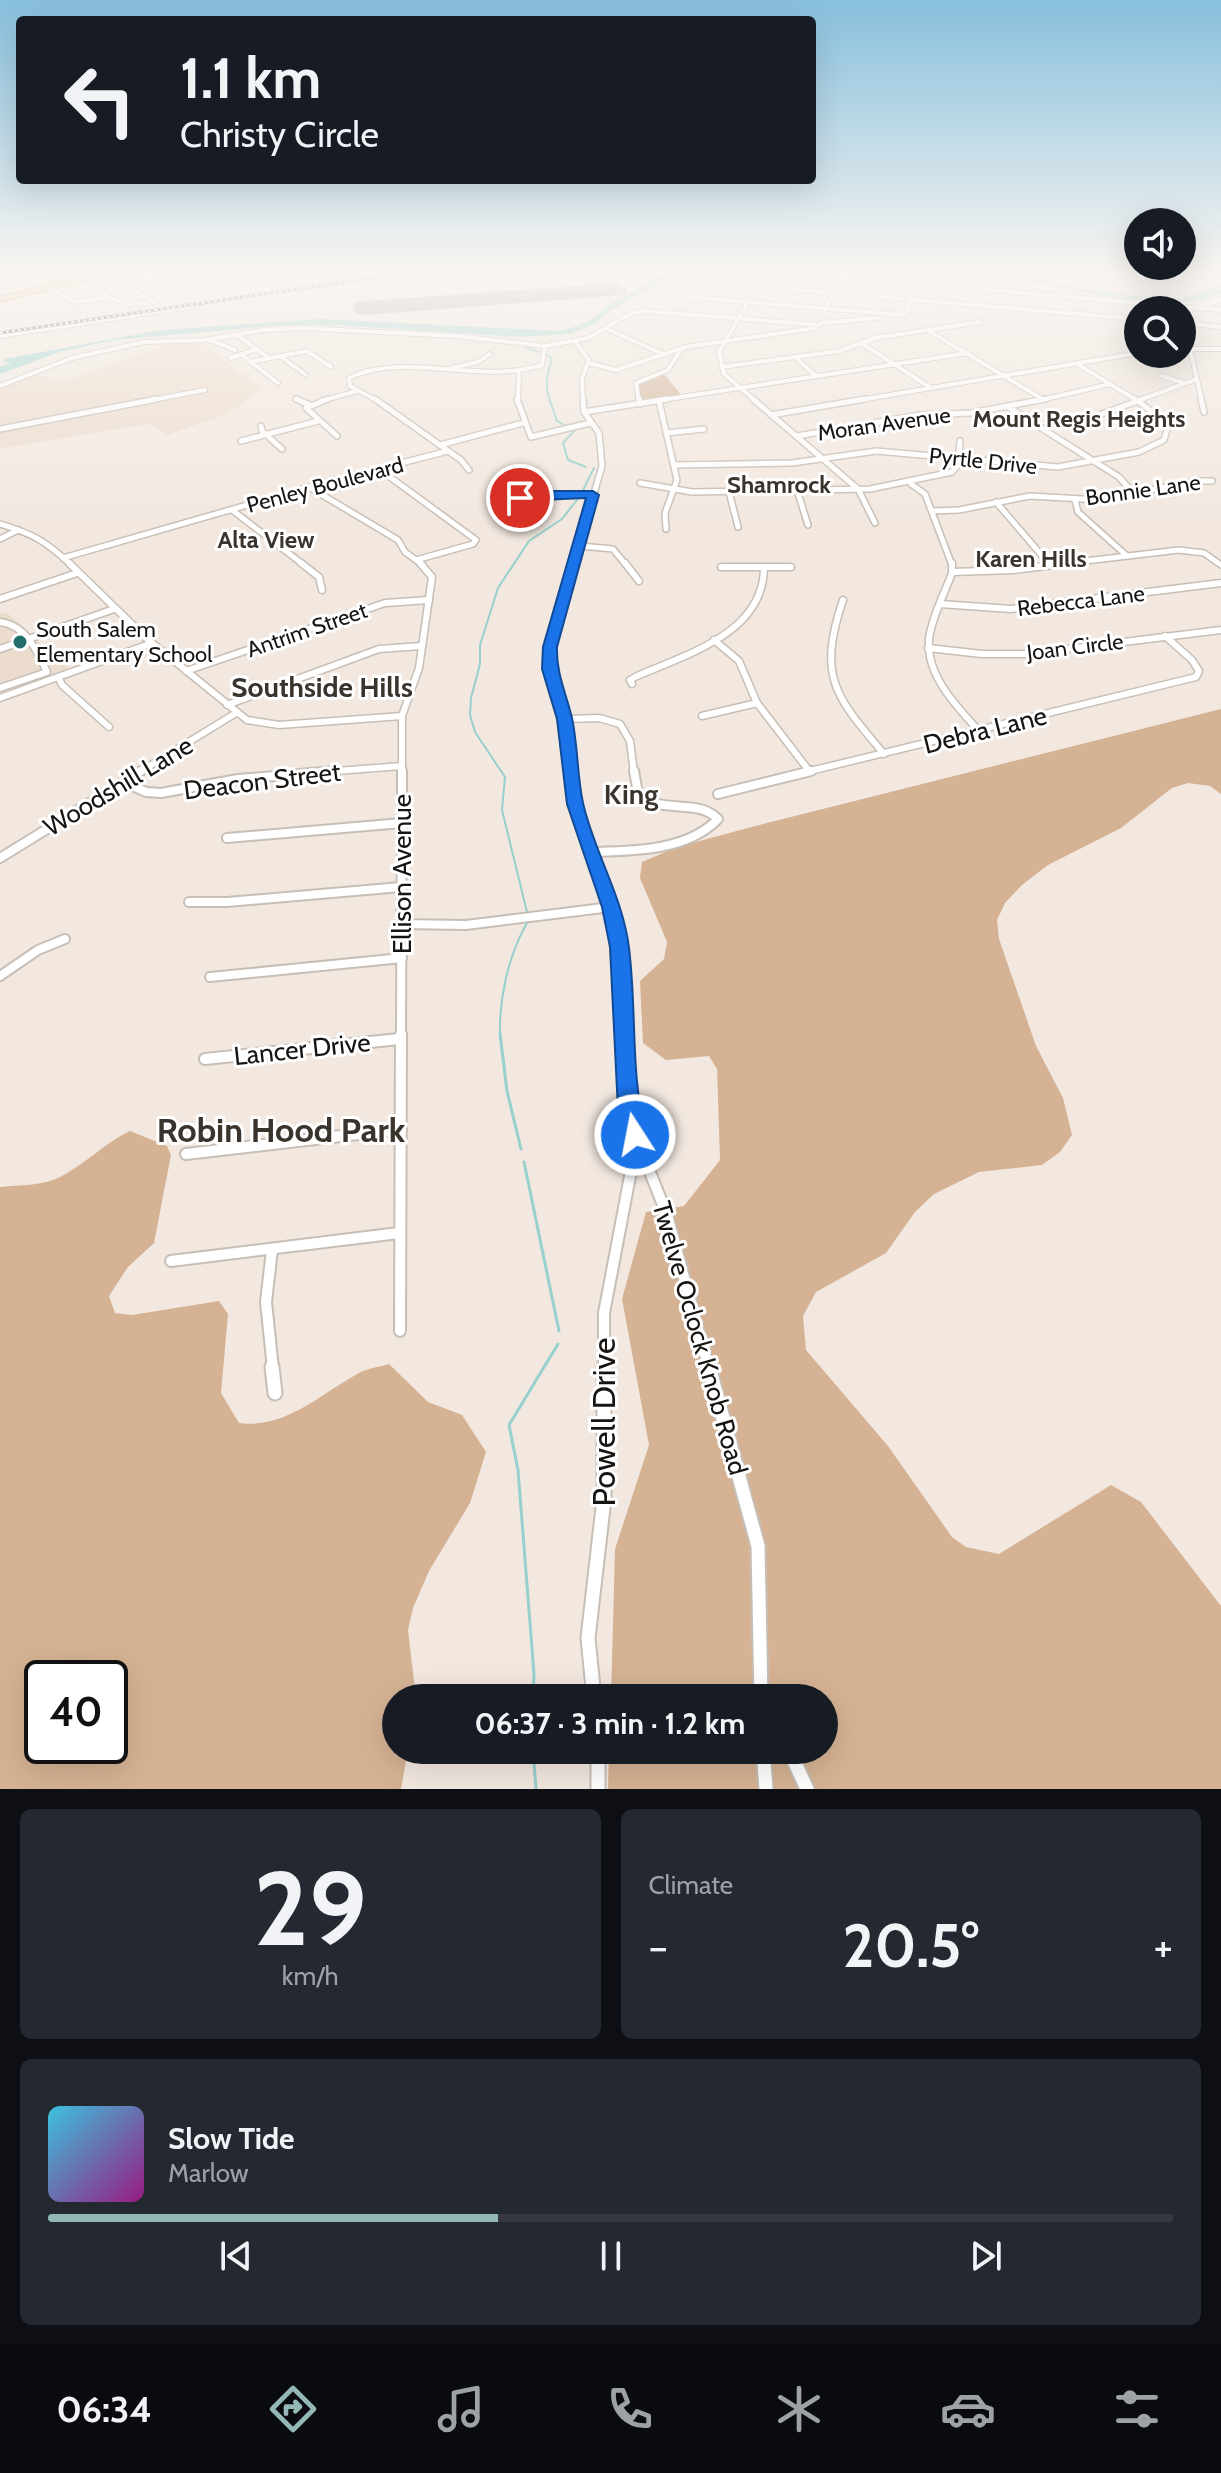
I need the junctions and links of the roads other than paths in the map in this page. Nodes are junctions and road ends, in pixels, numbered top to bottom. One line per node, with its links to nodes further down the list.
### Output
1 (90, 353): 39 (street)
2 (246, 353): 16 (street)
3 (263, 353): 21 (street)
4 (294, 353): 17 (street)
5 (312, 353): 26 (street)
6 (545, 353): 30 (street)
7 (586, 353): 23 (street)
8 (678, 353): 48 (street)
9 (720, 353): 27 (street)
10 (818, 353): 19 (street)
11 (877, 353): 24 (street)
12 (965, 353): 24 (street)
13 (968, 353): 33 (street)
14 (490, 354): 29 (street)
15 (663, 354): 23 (street)
16 (242, 355): 20 (street); 22 (street)
17 (280, 356): 21 (street); 31 (street)
18 (1124, 356): 25 (street)
19 (795, 357): 27 (street); 32 (street)
20 (230, 358)
21 (269, 358): 22 (street)
22 (250, 362): 36 (street)
23 (589, 363): 51 (street, Twelve Oclock Knob Road)
24 (894, 364): 32 (street); 40 (street)
25 (1077, 364): 33 (street); 37 (street, Pyrtle Drive)
26 (331, 367)
27 (721, 367): 41 (street)
28 (1194, 368): 35 (street)
29 (440, 371): 30 (street); 43 (street)
30 (519, 373): 56 (street)
31 (306, 375)
32 (816, 376): 41 (street)
33 (1005, 376): 40 (street); 45 (street)
34 (1162, 376): 38 (street)
35 (1197, 379): 38 (street); 52 (street)
36 (278, 383)
37 (1111, 383): 45 (street, Moran Avenue); 47 (street, Pyrtle Drive)
38 (1185, 383): 47 (street)
39 (0, 386)
40 (931, 388): 54 (street)
41 (740, 389): 46 (street); 54 (street)
42 (205, 390): 59 (street)
43 (357, 391): 49 (street); 67 (street)
44 (296, 399): 49 (street)
45 (1044, 400): 50 (street, Moran Avenue)
46 (659, 401): 48 (street); 61 (street)
47 (1139, 401): 53 (street); 72 (street, Pyrtle Drive)
48 (640, 404): 51 (street)
49 (310, 405): 55 (street)
50 (1007, 407): 64 (street, Moran Avenue); 72 (street)
51 (584, 412): 57 (street, Twelve Oclock Knob Road)
52 (1204, 412)
53 (1102, 414)
54 (771, 415): 64 (street)
55 (318, 421): 62 (street); 63 (street)
56 (523, 423): 57 (street); 67 (street)
57 (590, 423): 85 (street, Twelve Oclock Knob Road)
58 (261, 426): 62 (street)
59 (0, 429)
60 (704, 429): 61 (street)
61 (666, 433): 73 (street)
62 (266, 435): 65 (street); 68 (street)
63 (337, 436)
64 (797, 436): 70 (street)
65 (241, 441)
66 (960, 441): 71 (street)
67 (440, 445): 69 (street)
68 (282, 449)
69 (448, 451): 74 (street, Penley Boulevard); 75 (street)
70 (824, 459): 71 (street, Pyrtle Drive); 73 (street, Pyrtle Drive); 80 (street)
71 (958, 459): 72 (street, Pyrtle Drive); 78 (street)
72 (1094, 461): 84 (street)
73 (674, 465): 81 (street)
74 (379, 469): 79 (street, Penley Boulevard); 101 (street)
75 (469, 470)
76 (1212, 481): 84 (street, Bonnie Lane)
77 (640, 483): 81 (street)
78 (910, 483): 80 (street); 90 (street)
79 (309, 487): 89 (street, Penley Boulevard); 101 (street, Ellison Avenue)
80 (858, 489): 82 (street); 91 (street)
81 (674, 490): 83 (street); 95 (street)
82 (797, 490): 83 (street); 93 (street)
83 (729, 492): 94 (street)
84 (1134, 494): 86 (street, Bonnie Lane)
85 (593, 495): 87 (street); 98 (street, Twelve Oclock Knob Road)
86 (1075, 500): 88 (street, Bonnie Lane); 99 (street)
87 (496, 502)
88 (996, 502): 90 (street, Bonnie Lane); 102 (street)
89 (232, 510): 100 (street, Penley Boulevard); 111 (street)
90 (932, 511): 107 (street)
91 (875, 523)
92 (0, 524): 96 (street)
93 (808, 525)
94 (738, 527)
95 (666, 529)
96 (18, 530): 97 (street); 100 (street)
97 (0, 539)
98 (580, 546): 109 (street); 136 (street, Twelve Oclock Knob Road)
99 (1127, 556): 102 (street); 103 (street)
100 (63, 558): 108 (street)
101 (416, 560): 113 (street, Ellison Avenue)
102 (1050, 565): 107 (street)
103 (1221, 565)
104 (721, 567): 105 (street)
105 (764, 567): 106 (street); 121 (street)
106 (791, 567)
107 (952, 572): 115 (street)
108 (77, 573): 112 (street); 116 (street)
109 (639, 581)
110 (1221, 583): 115 (street, Rebecca Lane)
111 (322, 590)
112 (0, 599)
113 (429, 600): 123 (street, Ellison Avenue); 126 (street, Antrim Street)
114 (843, 600): 139 (street)
115 (940, 604): 124 (street)
116 (114, 609): 120 (street); 122 (street)
117 (0, 622): 120 (street)
118 (1221, 630): 119 (street, Joan Circle)
119 (1165, 636): 124 (street, Joan Circle); 138 (street, Debra Lane)
120 (30, 640): 125 (street); 129 (street)
121 (714, 640): 128 (street); 131 (street)
122 (152, 643): 126 (street); 127 (street)
123 (422, 646): 132 (street); 134 (street, Ellison Avenue)
124 (928, 648): 138 (street)
125 (0, 649)
126 (186, 671): 132 (street)
127 (58, 677): 130 (street); 137 (street)
128 (632, 684)
129 (0, 688)
130 (0, 698)
131 (757, 703): 135 (street); 141 (street)
132 (227, 705): 133 (street)
133 (236, 713): 134 (street); 142 (street, Woodshill Lane)
134 (402, 716): 140 (street, Ellison Avenue)
135 (702, 716)
136 (565, 719): 146 (street, Twelve Oclock Knob Road); 146 (street)
137 (109, 727)
138 (979, 731): 139 (street, Debra Lane)
139 (884, 754): 141 (street, Debra Lane)
140 (402, 766): 142 (street, Deacon Street); 144 (street, Ellison Avenue)
141 (810, 772): 143 (street, Debra Lane)
142 (124, 782): 147 (street, Woodshill Lane)
143 (718, 794)
144 (402, 823): 145 (street); 148 (street, Ellison Avenue)
145 (227, 838)
146 (592, 852): 150 (street, Twelve Oclock Knob Road)
147 (0, 858)
148 (401, 887): 149 (street); 151 (street, Ellison Avenue)
149 (189, 902)
150 (611, 907): 151 (street); 159 (street, Twelve Oclock Knob Road)
151 (400, 924): 153 (street, Ellison Avenue)
152 (65, 939): 154 (street)
153 (402, 958): 155 (street); 156 (street, Ellison Avenue)
154 (0, 976)
155 (210, 977)
156 (399, 1039): 157 (street, Lancer Drive); 158 (street, Ellison Avenue)
157 (205, 1059)
158 (401, 1129): 160 (street); 161 (street, Ellison Avenue)
159 (642, 1151): 166 (street, Powell Drive); 167 (street, Twelve Oclock Knob Road)
160 (186, 1154)
161 (399, 1233): 162 (street); 164 (street, Ellison Avenue)
162 (272, 1250): 163 (street); 165 (street)
163 (171, 1261)
164 (400, 1331)
165 (275, 1393)
166 (593, 1684)
167 (761, 1684)
168 (598, 1764): 171 (street)
169 (764, 1764): 172 (street)
170 (795, 1764): 173 (street)
171 (598, 1789)
172 (766, 1789)
173 (807, 1789)

